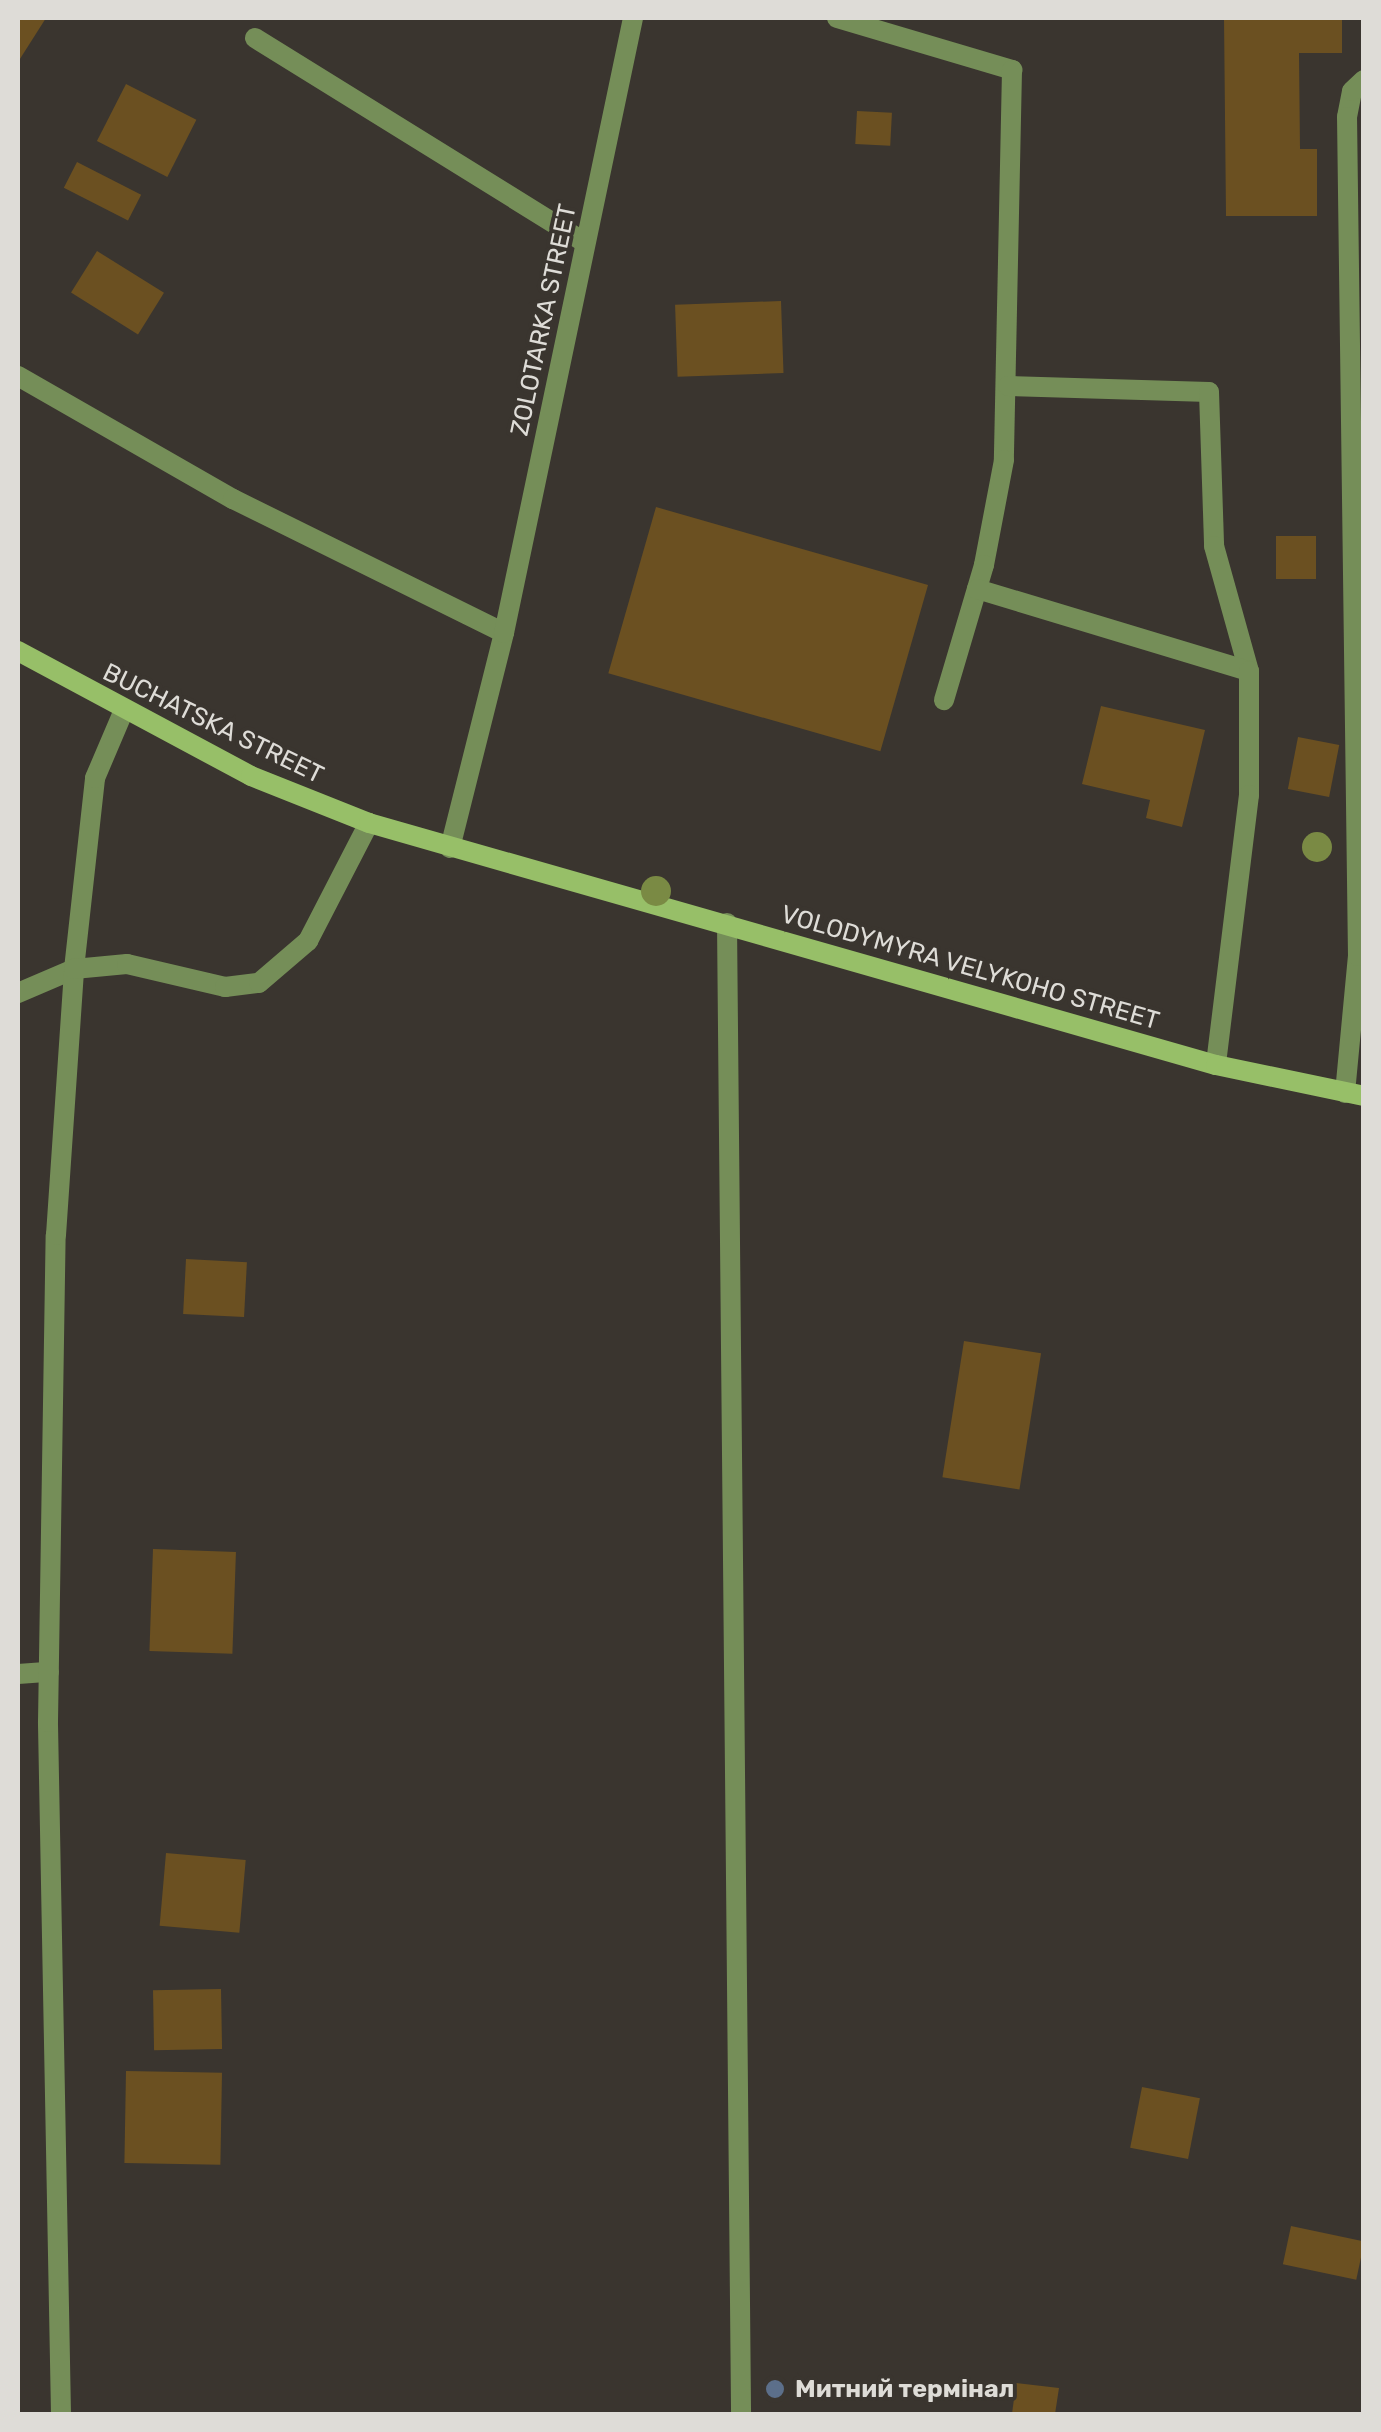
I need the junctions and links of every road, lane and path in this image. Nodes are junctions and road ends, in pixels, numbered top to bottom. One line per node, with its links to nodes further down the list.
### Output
1 (633, 18): 5 (street, ZOLOTARKA STREET)
2 (837, 18): 7 (street)
3 (255, 38): 5 (street)
4 (1364, 80): 8 (street)
5 (585, 243): 10 (street, ZOLOTARKA STREET)
6 (18, 376): 10 (street)
7 (1008, 386): 9 (street); 12 (street)
8 (1359, 408): 22 (street)
9 (977, 589): 12 (street); 13 (street)
10 (504, 633): 16 (street, ZOLOTARKA STREET)
11 (18, 651): 14 (main road, BUCHATSKA STREET)
12 (1249, 671): 21 (street)
13 (944, 700)
14 (124, 710): 15 (main road, BUCHATSKA STREET); 19 (street)
15 (370, 823): 16 (main road, BUCHATSKA STREET); 19 (street)
16 (450, 848): 17 (main road, BUCHATSKA STREET)
17 (564, 880): 18 (main road, VOLODYMYRA VELYKOHO STREET)
18 (727, 923): 21 (main road, VOLODYMYRA VELYKOHO STREET); 26 (street)
19 (74, 969): 20 (street); 23 (street)
20 (18, 994)
21 (1216, 1064): 22 (main road, VOLODYMYRA VELYKOHO STREET)
22 (1354, 1095)
23 (49, 1672): 24 (street); 25 (street)
24 (18, 1674)
25 (62, 2414)
26 (741, 2414)

